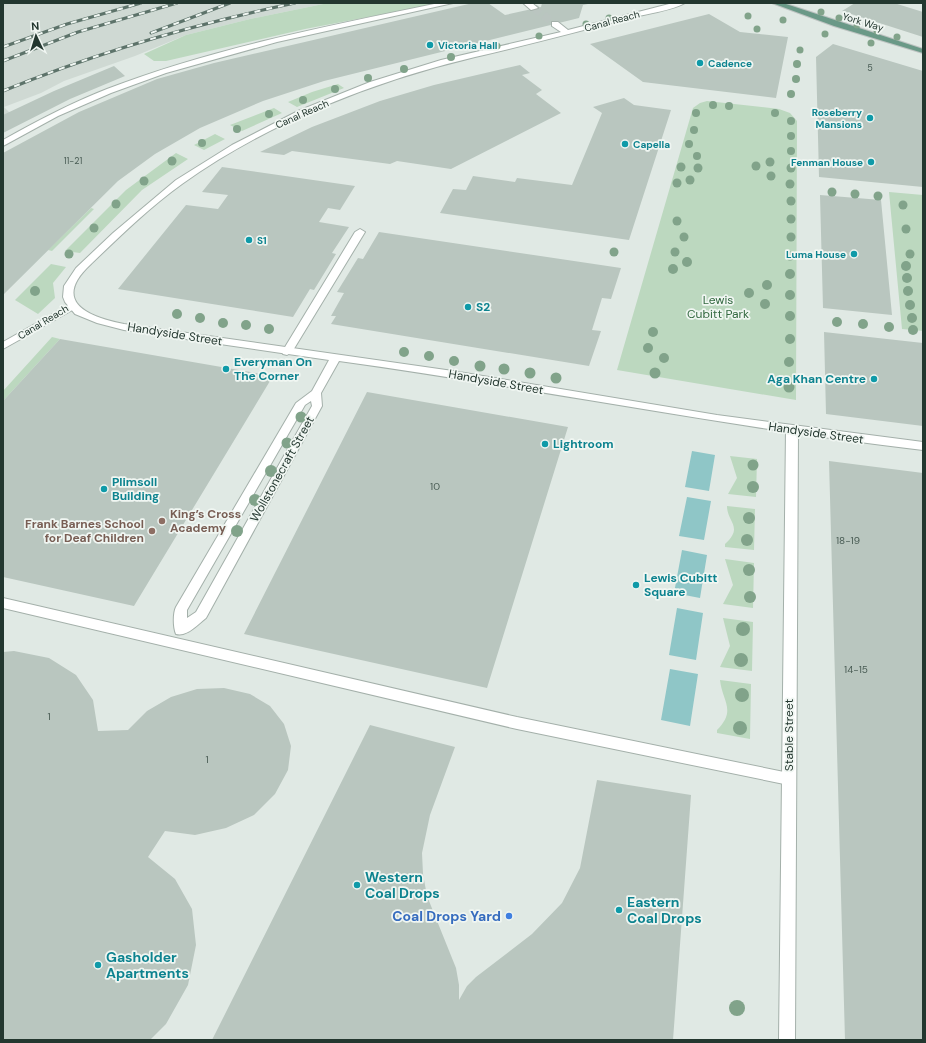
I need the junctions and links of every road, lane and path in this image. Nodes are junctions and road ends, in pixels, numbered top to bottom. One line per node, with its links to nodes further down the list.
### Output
1 (449, 3): 9 (street)
2 (527, 3): 5 (street)
3 (681, 3): 7 (street, Canal Reach)
4 (776, 3): 8 (main road, York Way)
5 (534, 8)
6 (555, 24): 7 (street)
7 (567, 33): 11 (street, Canal Reach)
8 (923, 50)
9 (3, 143)
10 (360, 232): 13 (street)
11 (72, 306): 12 (street, Canal Reach); 13 (street, Handyside Street)
12 (3, 346)
13 (287, 352): 14 (street, Handyside Street)
14 (335, 359): 15 (street, Wollstonecraft Street); 16 (street, Handyside Street)
15 (316, 394): 19 (street, Wollstonecraft Street); 19 (street, Wollstonecraft Street)
16 (792, 430): 17 (street, Handyside Street); 21 (street, Stable Street)
17 (923, 446)
18 (3, 604): 20 (street)
19 (181, 630): 20 (street)
20 (174, 643): 21 (street)
21 (789, 779): 22 (street, Stable Street)
22 (787, 1040)

